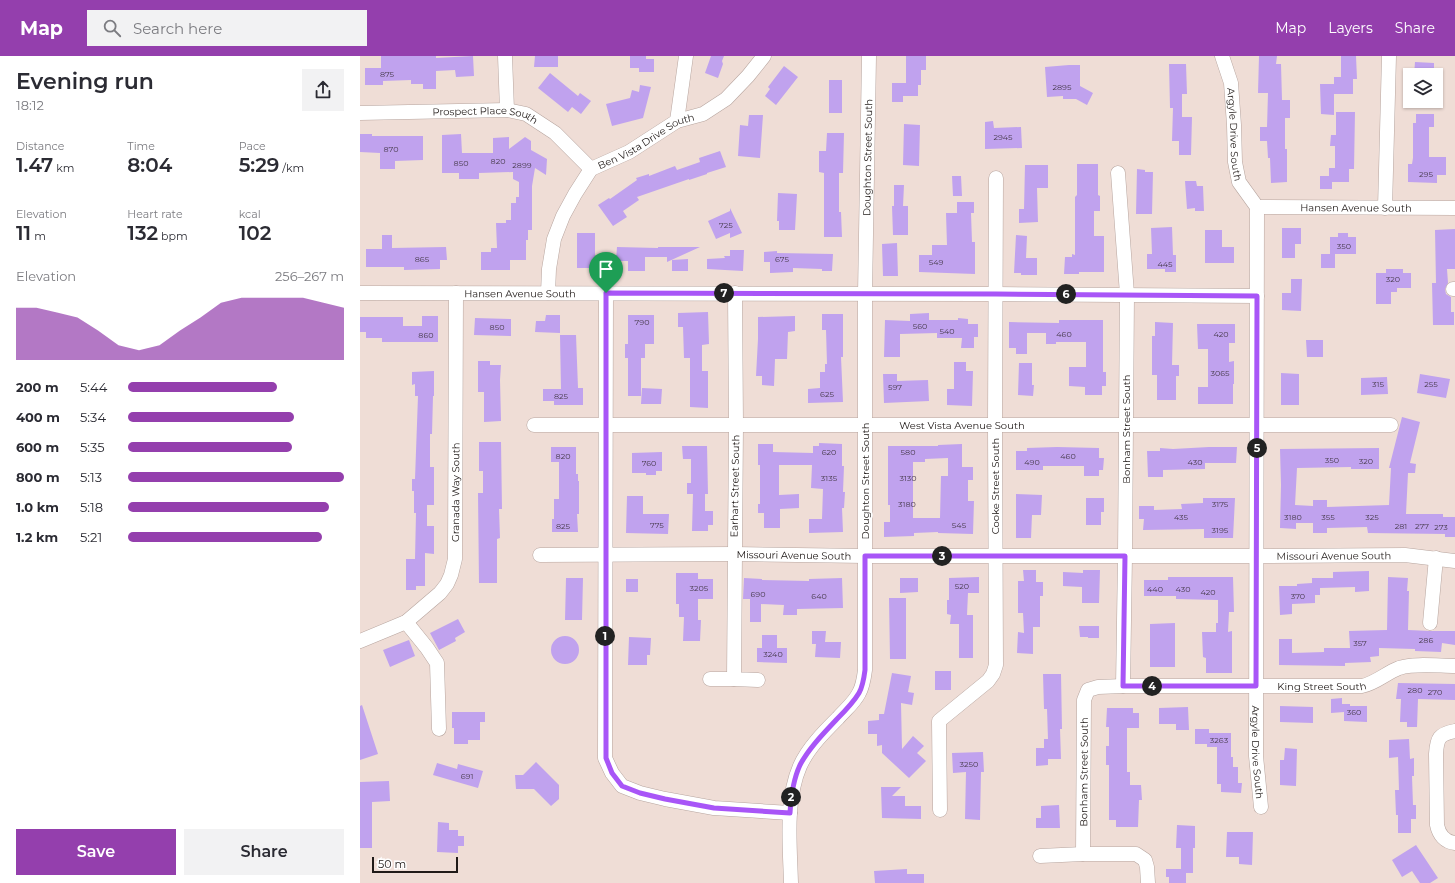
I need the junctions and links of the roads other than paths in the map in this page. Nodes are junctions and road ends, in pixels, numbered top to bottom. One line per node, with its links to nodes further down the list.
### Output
1 (505, 56): 7 (street)
2 (686, 56): 9 (street)
3 (764, 56): 9 (street, Ben Vista Drive South)
4 (869, 56): 21 (street, Doughton Street South)
5 (1222, 56): 13 (street, Argyle Drive South)
6 (1389, 56): 14 (street)
7 (507, 110): 8 (street, Prospect Place South); 10 (street, Prospect Place South)
8 (360, 114)
9 (677, 121): 10 (street, Ben Vista Drive South)
10 (591, 168): 18 (street, Ben Vista Drive South)
11 (1118, 173): 23 (street, Bonham Street South)
12 (996, 178): 22 (street, Cooke Street South)
13 (1257, 207): 14 (street, Hansen Avenue South); 24 (street, Argyle Drive South)
14 (1385, 208): 15 (street, Hansen Avenue South)
15 (1455, 208)
16 (360, 293): 17 (street, Hansen Avenue South)
17 (456, 293): 18 (street, Hansen Avenue South); 42 (street, Granada Way South)
18 (548, 293): 19 (street, Hansen Avenue South)
19 (606, 293): 20 (street, Hansen Avenue South); 26 (street)
20 (735, 293): 21 (street, Hansen Avenue South); 27 (street, Earhart Street South)
21 (865, 294): 22 (street, Hansen Avenue South); 28 (street, Doughton Street South)
22 (996, 294): 23 (street, Hansen Avenue South); 29 (street, Cooke Street South)
23 (1127, 294): 24 (street, Hansen Avenue South); 30 (street, Bonham Street South)
24 (1257, 296): 31 (street, Argyle Drive South)
25 (534, 425): 26 (street, West Vista Avenue South)
26 (605, 425): 27 (street, West Vista Avenue South); 35 (street)
27 (736, 425): 28 (street, West Vista Avenue South); 33 (street, Earhart Street South)
28 (864, 425): 29 (street, West Vista Avenue South); 37 (street, Doughton Street South)
29 (995, 425): 30 (street, West Vista Avenue South); 36 (street, Cooke Street South)
30 (1126, 425): 31 (street, West Vista Avenue South); 38 (street, Bonham Street South)
31 (1256, 425): 32 (street, West Vista Avenue South); 39 (street, Argyle Drive South)
32 (1391, 425)
33 (735, 554): 35 (street, Missouri Avenue South); 37 (street, Missouri Avenue South); 47 (street, Earhart Street South)
34 (540, 555): 35 (street, Missouri Avenue South)
35 (605, 555): 56 (street)
36 (995, 555): 37 (street, Missouri Avenue South); 38 (street, Missouri Avenue South); 55 (street, Cooke Street South)
37 (865, 556): 56 (street, Doughton Street South)
38 (1125, 556): 39 (street, Missouri Avenue South); 49 (street, Bonham Street South)
39 (1257, 556): 40 (street, Missouri Avenue South); 50 (street, Argyle Drive South)
40 (1436, 558): 41 (street, Missouri Avenue South); 43 (street)
41 (1455, 561)
42 (406, 622): 44 (street, Granada Way South); 52 (street)
43 (1430, 623)
44 (360, 641)
45 (1455, 666): 50 (street, King Street South)
46 (710, 679): 47 (street)
47 (734, 679): 48 (street)
48 (758, 680)
49 (1123, 686): 50 (street, King Street South); 51 (street, King Street South)
50 (1256, 686): 54 (street, Argyle Drive South)
51 (1088, 690): 58 (street, Bonham Street South)
52 (439, 729)
53 (1455, 732): 57 (street)
54 (1261, 807)
55 (940, 810)
56 (790, 813): 60 (street, Doughton Street South)
57 (1455, 843)
58 (1083, 854): 59 (street); 61 (street)
59 (1040, 856)
60 (790, 883)
61 (1148, 883)

